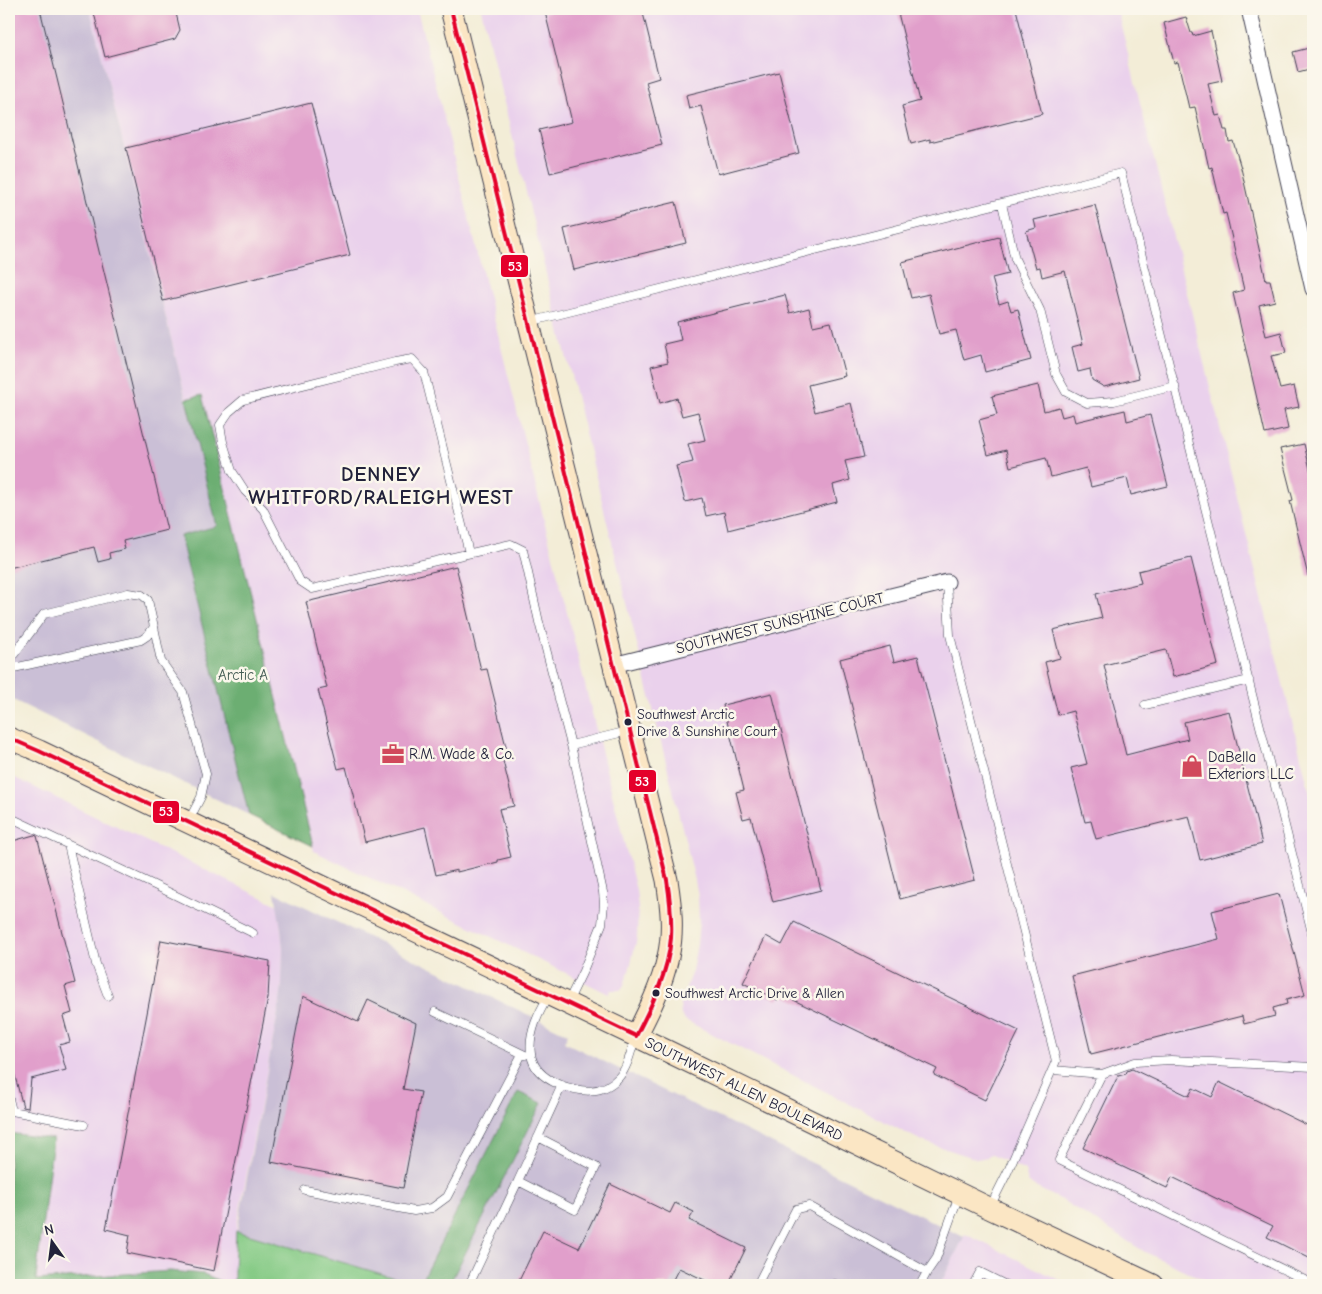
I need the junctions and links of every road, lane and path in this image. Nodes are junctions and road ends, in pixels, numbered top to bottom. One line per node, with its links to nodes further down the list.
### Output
1 (452, 9): 5 (main road)
2 (1251, 9): 4 (street)
3 (1002, 204): 5 (lane); 6 (lane); 6 (lane)
4 (1313, 289)
5 (529, 322): 11 (main road)
6 (1175, 386): 13 (lane)
7 (469, 554): 7 (lane); 17 (lane)
8 (947, 582): 11 (street, SOUTHWEST SUNSHINE COURT); 30 (lane)
9 (154, 627): 10 (lane); 12 (lane); 19 (lane)
10 (9, 661)
11 (613, 664): 15 (main road)
12 (9, 669)
13 (1249, 680): 14 (lane); 22 (lane)
14 (1145, 705)
15 (630, 731): 17 (lane); 26 (main road)
16 (9, 738): 19 (main road, SOUTHWEST ALLEN BOULEVARD)
17 (571, 745): 24 (lane)
18 (9, 817): 20 (lane)
19 (188, 822): 24 (main road, SOUTHWEST ALLEN BOULEVARD)
20 (68, 845): 21 (lane); 23 (lane)
21 (254, 933)
22 (1313, 937)
23 (108, 996)
24 (558, 1000): 26 (main road, SOUTHWEST ALLEN BOULEVARD); 28 (lane)
25 (435, 1012): 27 (lane)
26 (636, 1036): 32 (lane); 38 (main road, SOUTHWEST ALLEN BOULEVARD)
27 (522, 1054): 28 (lane); 37 (lane)
28 (532, 1059): 32 (lane)
29 (1313, 1067): 31 (lane)
30 (1053, 1070): 31 (lane); 39 (lane)
31 (1102, 1074): 41 (lane)
32 (562, 1085): 35 (lane)
33 (9, 1099): 34 (lane)
34 (84, 1125)
35 (538, 1137): 36 (lane); 36 (lane)
36 (518, 1181): 42 (lane)
37 (306, 1190)
38 (959, 1193): 39 (main road, SOUTHWEST ALLEN BOULEVARD); 40 (lane)
39 (990, 1208): 49 (main road, SOUTHWEST ALLEN BOULEVARD)
40 (927, 1272): 43 (lane); 46 (lane)
41 (1313, 1284)
42 (469, 1285)
43 (757, 1285)
44 (834, 1285): 45 (lane)
45 (838, 1285)
46 (920, 1285)
47 (973, 1285): 48 (lane)
48 (1006, 1285)
49 (1153, 1285)

